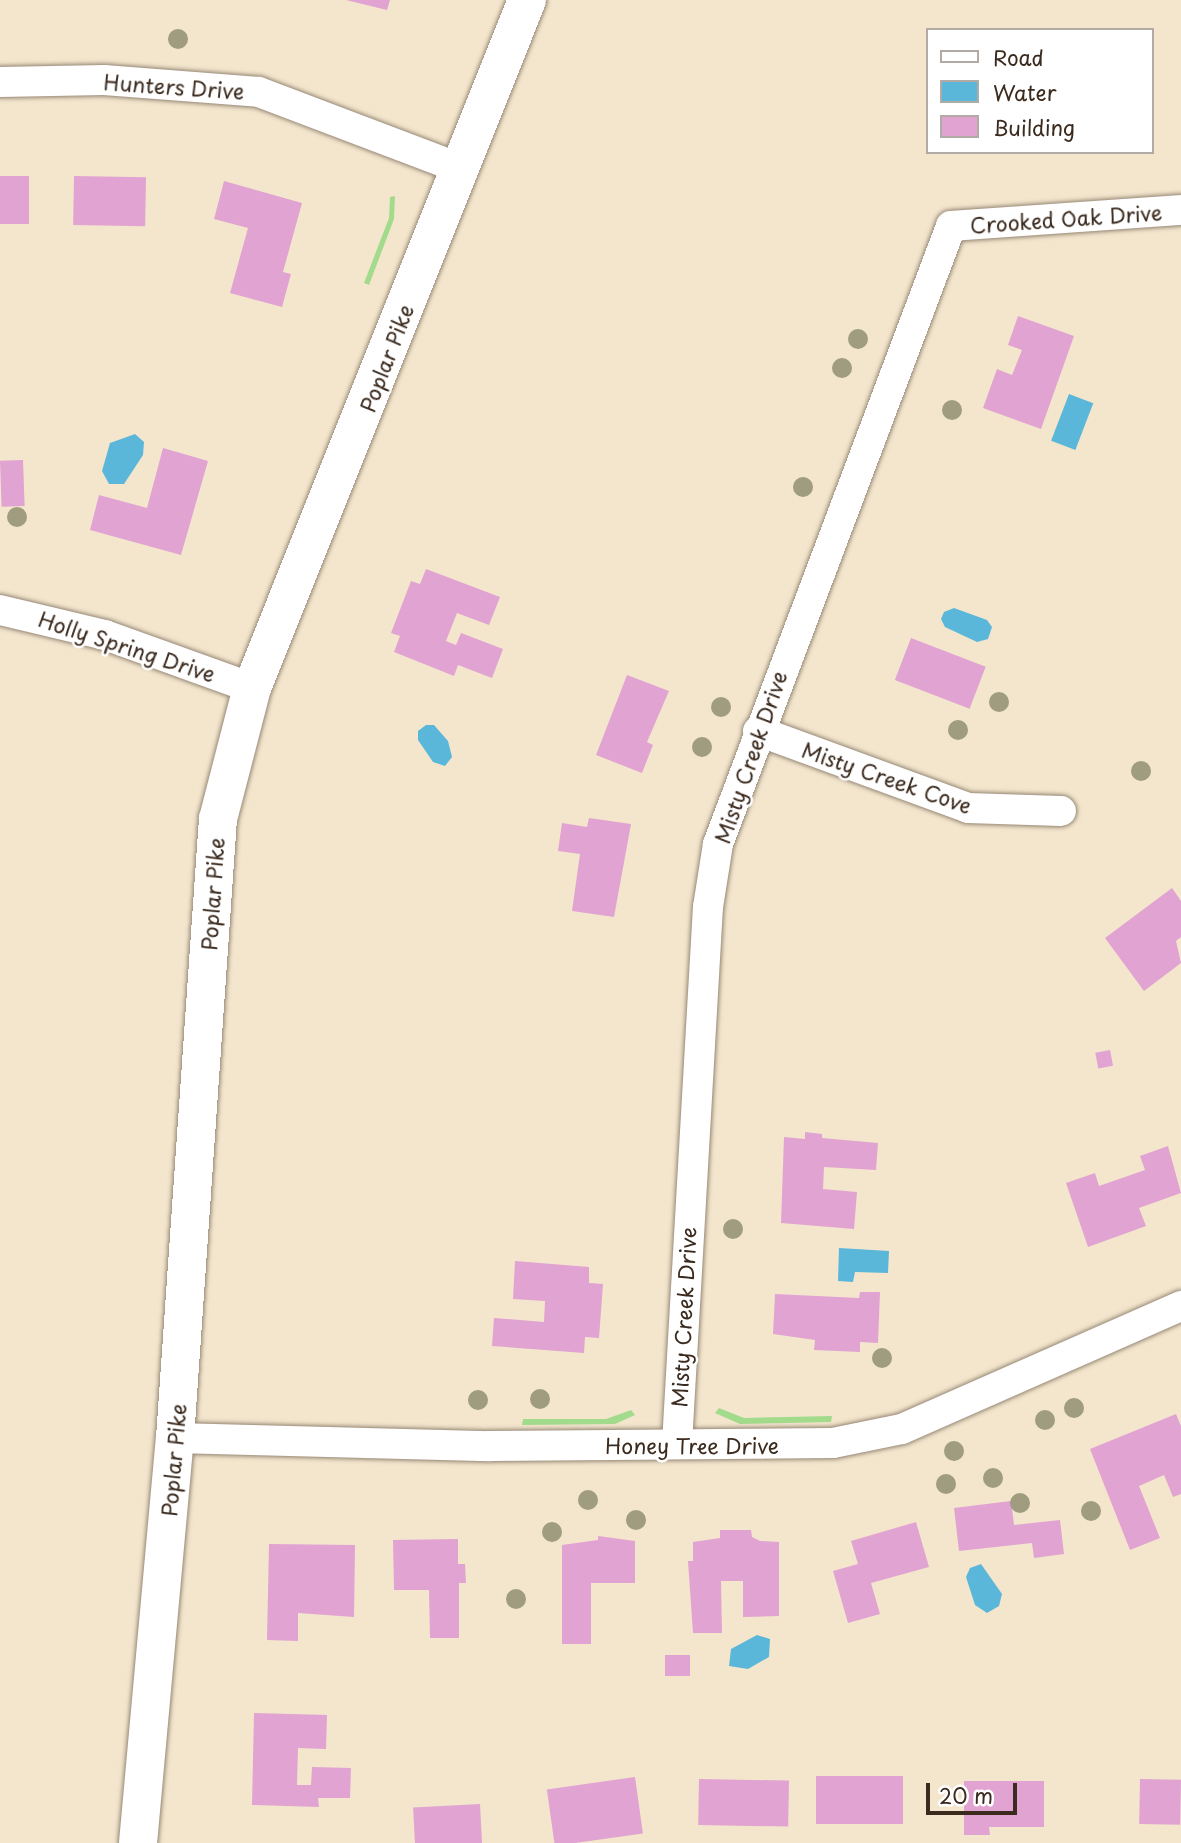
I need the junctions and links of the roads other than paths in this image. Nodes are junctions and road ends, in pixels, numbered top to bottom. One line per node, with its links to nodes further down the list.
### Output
1 (527, 0): 3 (main road, Poplar Pike)
2 (0, 82): 3 (street, Hunters Drive)
3 (459, 168): 7 (main road, Poplar Pike)
4 (1181, 210): 5 (street, Crooked Oak Drive)
5 (951, 226): 8 (street, Misty Creek Drive)
6 (0, 610): 7 (street, Holly Spring Drive)
7 (252, 688): 11 (main road, Poplar Pike)
8 (758, 731): 9 (street, Misty Creek Cove); 12 (street, Misty Creek Drive)
9 (1061, 811)
10 (1181, 1306): 12 (street, Honey Tree Drive)
11 (176, 1438): 12 (street, Honey Tree Drive); 13 (main road, Poplar Pike)
12 (677, 1444)
13 (138, 1843)

